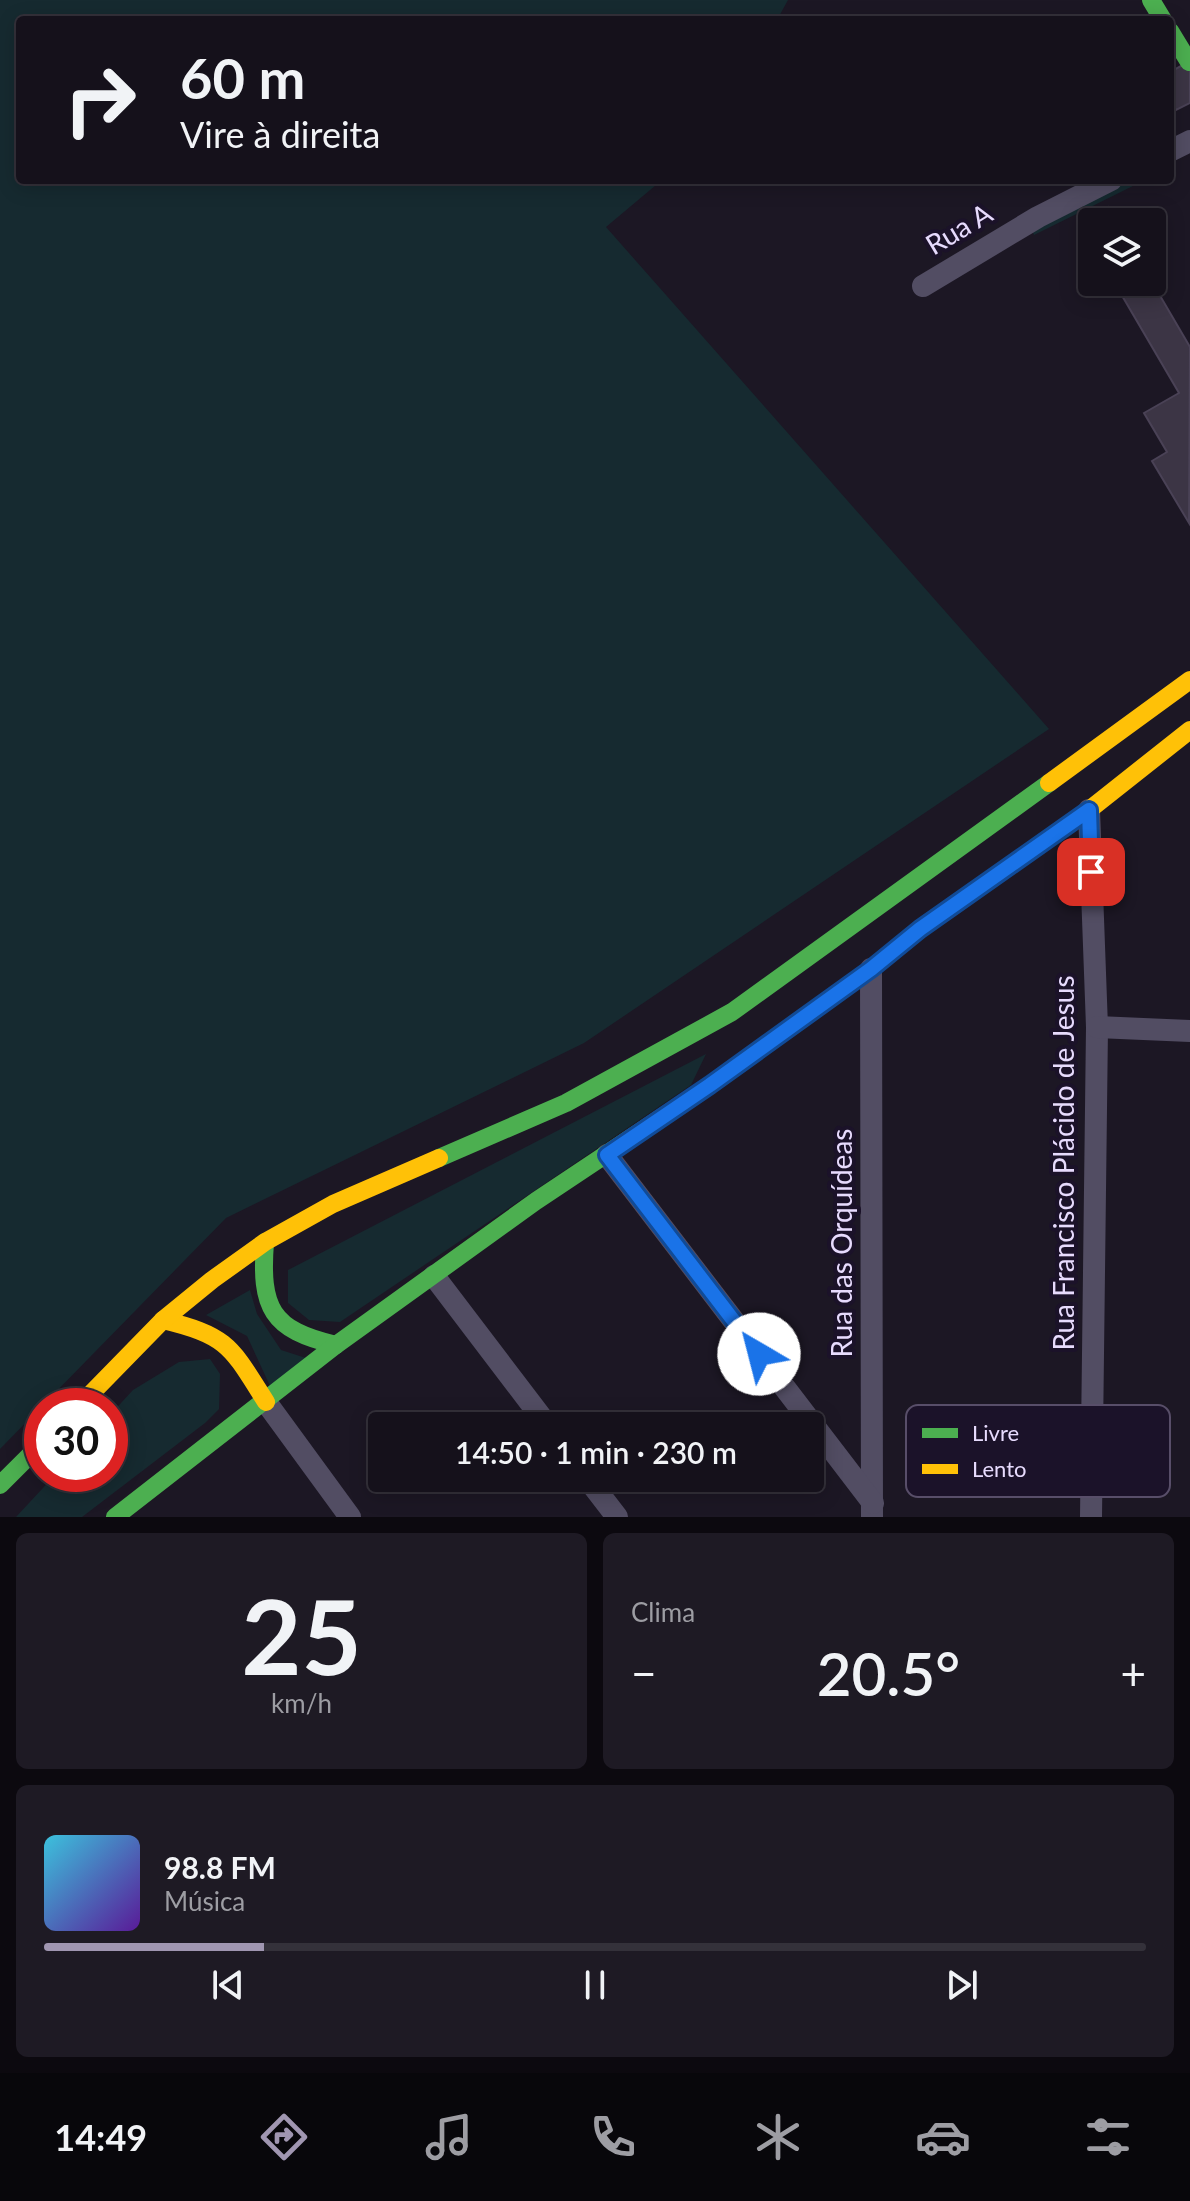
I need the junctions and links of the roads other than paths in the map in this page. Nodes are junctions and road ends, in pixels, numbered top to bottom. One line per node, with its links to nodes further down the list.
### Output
1 (1174, 38): 2 (main road)
2 (1189, 62)
3 (1103, 184): 4 (street, Rua A)
4 (923, 286)
5 (1190, 680): 12 (main road)
6 (1190, 730): 7 (main road)
7 (1089, 810): 8 (main road); 9 (street, Rua Francisco Plácido de Jesus)
8 (871, 969): 11 (main road); 24 (street, Rua das Orquídeas)
9 (1097, 1027): 10 (street); 18 (street, Rua Francisco Plácido de Jesus)
10 (1190, 1031)
11 (607, 1155): 13 (main road); 24 (street)
12 (265, 1242): 14 (main road); 15 (main road)
13 (434, 1276): 15 (main road); 19 (street)
14 (163, 1320): 16 (main road); 17 (main road)
15 (336, 1345): 17 (main road)
16 (97, 1388)
17 (266, 1402): 25 (main road); 26 (street)
18 (1092, 1405)
19 (537, 1412)
20 (24, 1461): 21 (main road)
21 (0, 1485)
22 (598, 1492): 27 (street)
23 (1091, 1497): 28 (street, Rua Francisco Plácido de Jesus)
24 (872, 1510)
25 (115, 1517)
26 (350, 1517)
27 (617, 1517)
28 (1091, 1517)

